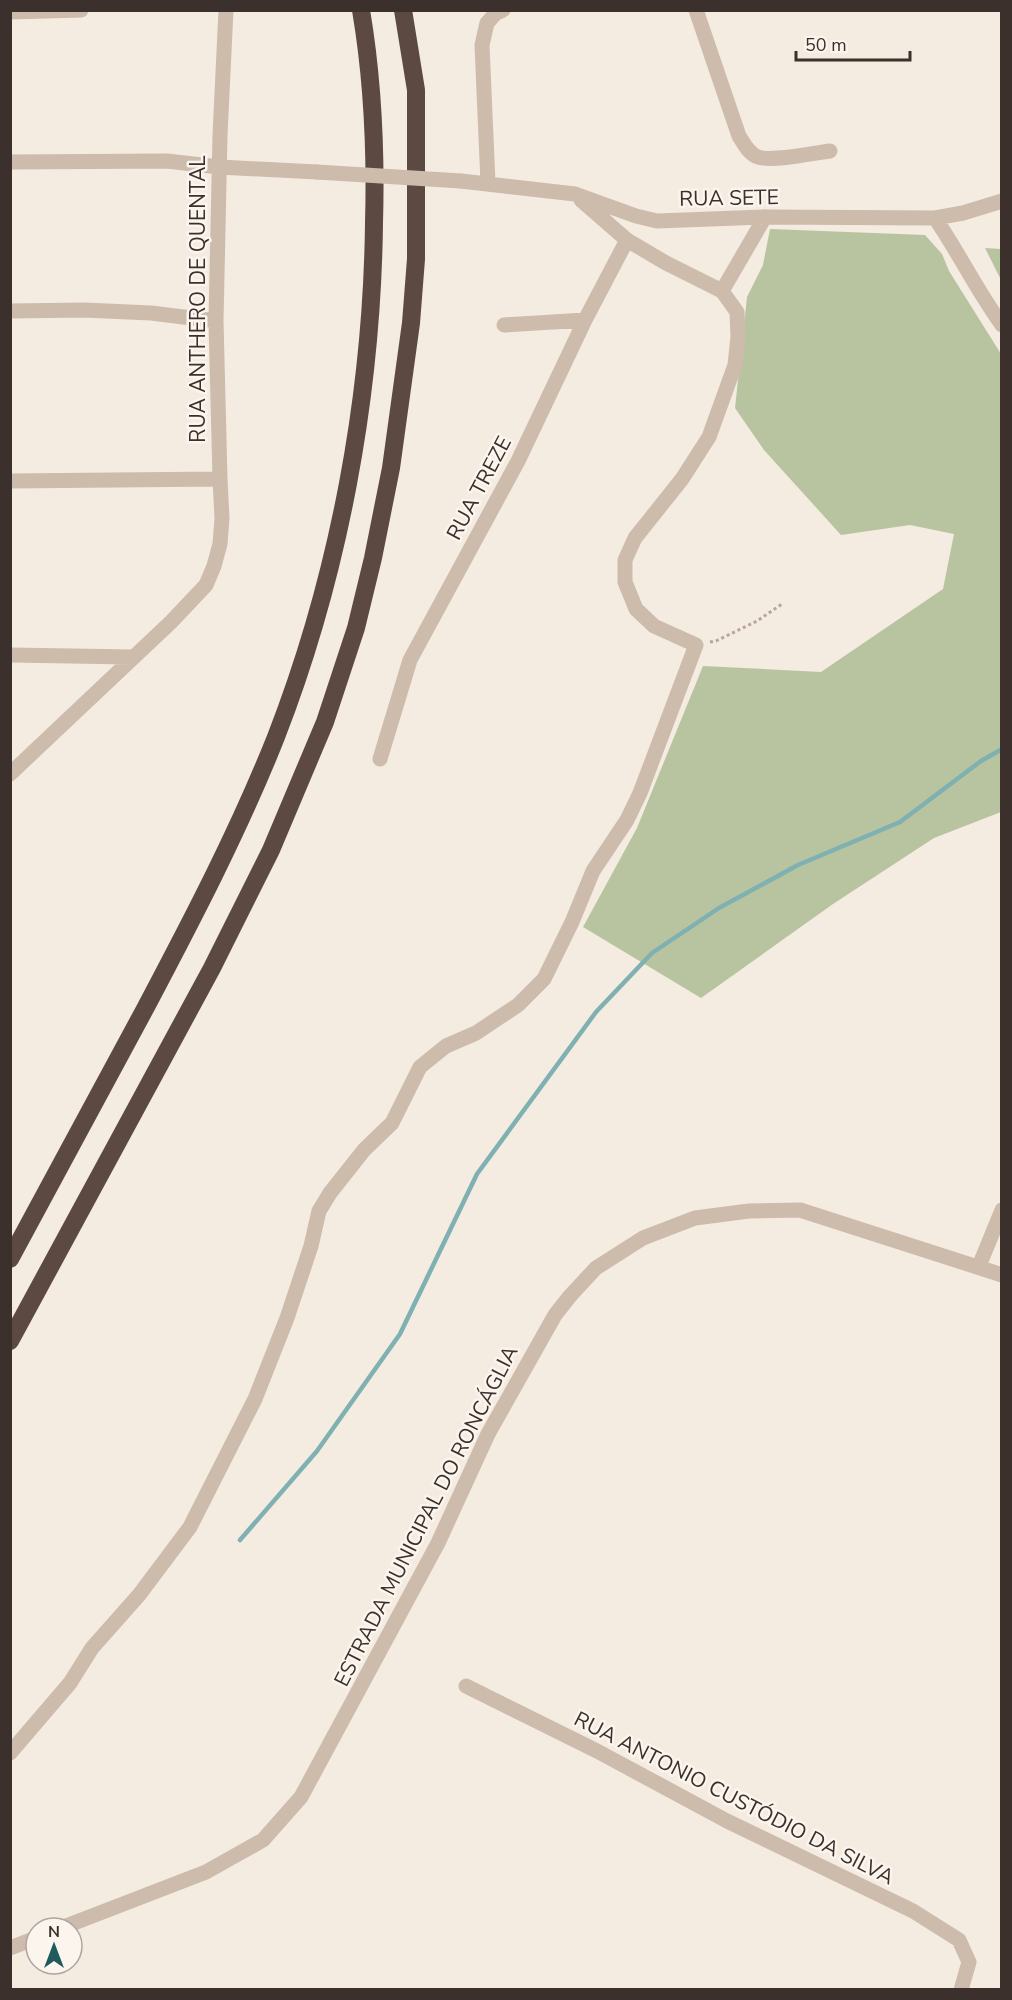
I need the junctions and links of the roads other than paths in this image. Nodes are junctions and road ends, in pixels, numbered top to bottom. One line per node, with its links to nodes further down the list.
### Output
1 (81, 10): 7 (street)
2 (226, 10): 10 (street, RUA ANTHERO DE QUENTAL)
3 (361, 10): 30 (highway)
4 (403, 10): 33 (highway)
5 (503, 10): 11 (street)
6 (696, 10): 8 (street)
7 (10, 12)
8 (830, 151)
9 (10, 162): 10 (street, RUA SETE)
10 (219, 167): 11 (street, RUA SETE, bridge); 20 (street, RUA ANTHERO DE QUENTAL)
11 (488, 183): 12 (street, RUA SETE)
12 (574, 194): 14 (street, RUA SETE); 16 (street)
13 (1002, 201): 15 (street, RUA SETE)
14 (765, 217): 15 (street, RUA SETE); 17 (street)
15 (935, 218): 22 (street)
16 (627, 240): 17 (street); 19 (street, RUA TREZE)
17 (722, 291): 35 (street)
18 (10, 311): 20 (street)
19 (585, 320): 21 (street); 27 (street, RUA TREZE)
20 (216, 321): 23 (street, RUA ANTHERO DE QUENTAL)
21 (504, 325)
22 (1002, 325)
23 (220, 479): 24 (street); 26 (street, RUA ANTHERO DE QUENTAL)
24 (10, 481)
25 (10, 655): 26 (street)
26 (133, 657): 28 (street)
27 (380, 759)
28 (10, 774)
29 (1002, 1210): 31 (street)
30 (10, 1259)
31 (979, 1266): 32 (street, ESTRADA MUNICIPAL DO RONCÁGLIA); 36 (street, ESTRADA MUNICIPAL DO RONCÁGLIA)
32 (1002, 1275)
33 (10, 1341)
34 (466, 1686): 37 (street, RUA ANTONIO CUSTÓDIO DA SILVA)
35 (10, 1753)
36 (84, 1919)
37 (961, 1989)

